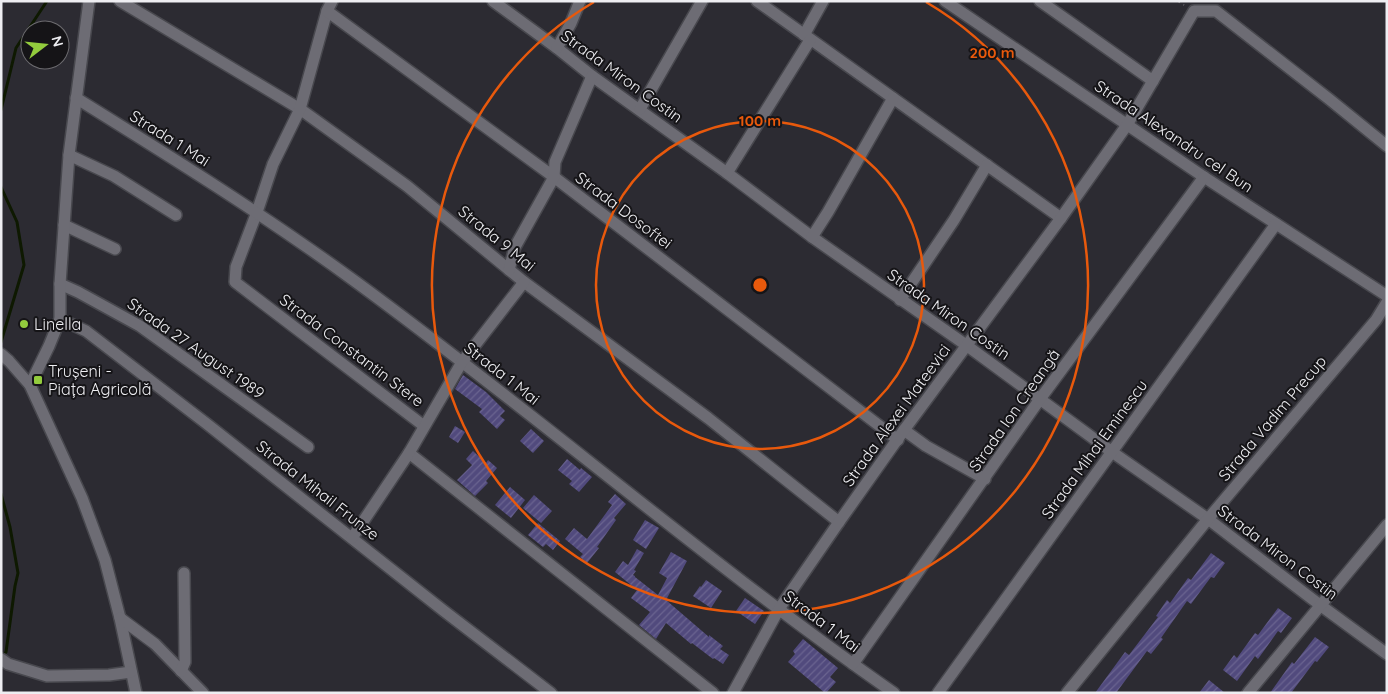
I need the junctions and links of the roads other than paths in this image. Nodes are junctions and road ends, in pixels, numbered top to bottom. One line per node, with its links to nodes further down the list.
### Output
1 (88, 1): 15 (street)
2 (120, 1): 17 (street, Strada 9 Mai)
3 (493, 1): 12 (street, Strada Miron Costin)
4 (580, 1): 12 (street)
5 (702, 1): 18 (street)
6 (757, 1): 11 (street)
7 (823, 1): 11 (street)
8 (945, 1): 19 (street, Strada Alexandru cel Bun)
9 (1040, 1): 14 (street, Strada Alexandru cel Bun)
10 (330, 6): 17 (street, Strada Constantin Stere); 25 (street, Strada Dosoftei)
11 (807, 37): 16 (street); 23 (street)
12 (557, 48): 13 (street, Strada Miron Costin)
13 (592, 76): 18 (street, Strada Miron Costin); 25 (street)
14 (1153, 81): 19 (street, Strada Alexei Mateevici); 20 (street, Strada Alexei Mateevici)
15 (76, 98): 21 (street); 26 (street, Strada 1 Mai)
16 (892, 98): 22 (street); 31 (street)
17 (300, 109): 26 (street, Strada Constantin Stere); 33 (street, Strada 9 Mai)
18 (640, 109): 23 (street, Strada Miron Costin)
19 (1127, 125): 24 (street, Strada Alexandru cel Bun); 28 (street, Strada Alexei Mateevici)
20 (1387, 146)
21 (69, 154): 27 (street); 30 (street)
22 (987, 165): 28 (street); 37 (street)
23 (727, 173): 31 (street, Strada Miron Costin)
24 (1204, 177): 29 (street, Strada Alexandru cel Bun); 44 (street, Strada Ion Creangă)
25 (554, 178): 33 (street); 46 (street, Strada Dosoftei)
26 (257, 212): 42 (street, Strada 1 Mai); 45 (street, Strada Constantin Stere)
27 (176, 215)
28 (1061, 218): 40 (street, Strada Alexei Mateevici)
29 (1276, 224): 36 (street, Strada Alexandru cel Bun); 48 (street, Strada Mihai Eminescu)
30 (64, 225): 32 (street); 35 (street)
31 (812, 237): 37 (street, Strada Miron Costin)
32 (116, 249)
33 (509, 270): 34 (street, Strada 9 Mai)
34 (524, 282): 42 (street); 52 (street, Strada 9 Mai)
35 (60, 284): 39 (street); 47 (street, Strada 27 August 1989)
36 (1387, 296)
37 (900, 300): 40 (street, Strada Miron Costin)
38 (1387, 302): 51 (street, Strada Vadim Precup)
39 (60, 320): 43 (street); 54 (street, Strada Mihail Frunze)
40 (966, 345): 44 (street, Strada Miron Costin); 46 (street, Strada Alexei Mateevici)
41 (1, 354): 43 (street)
42 (462, 362): 45 (street); 57 (street, Strada 1 Mai)
43 (30, 385): 58 (street)
44 (1040, 399): 48 (street, Strada Miron Costin); 50 (street, Strada Ion Creangă)
45 (424, 426): 49 (street, Strada Constantin Stere)
46 (901, 435): 50 (street, Strada Dosoftei); 52 (street, Strada Alexei Mateevici)
47 (308, 447)
48 (1112, 452): 51 (street, Strada Miron Costin); 70 (street, Strada Mihai Eminescu)
49 (409, 453): 54 (street, Strada Constantin Stere); 67 (street)
50 (984, 479): 61 (street, Strada Ion Creangă)
51 (1208, 519): 56 (street, Strada Miron Costin); 71 (street, Strada Vadim Precup)
52 (839, 522): 57 (street, Strada Alexei Mateevici)
53 (1387, 525): 56 (street)
54 (352, 538): 66 (street, Strada Mihail Frunze)
55 (184, 573): 62 (street)
56 (1320, 605): 59 (street, Strada Miron Costin); 72 (street)
57 (779, 609): 61 (street, Strada 1 Mai); 68 (street, Strada Alexei Mateevici)
58 (120, 618): 62 (street); 63 (street)
59 (1387, 654)
60 (4, 661): 63 (street)
61 (853, 664): 69 (street, Strada 1 Mai)
62 (181, 671): 65 (street)
63 (131, 672): 64 (street)
64 (136, 693)
65 (203, 693)
66 (551, 693)
67 (713, 693)
68 (732, 693)
69 (894, 693)
70 (938, 693)
71 (1067, 693)
72 (1248, 693)

